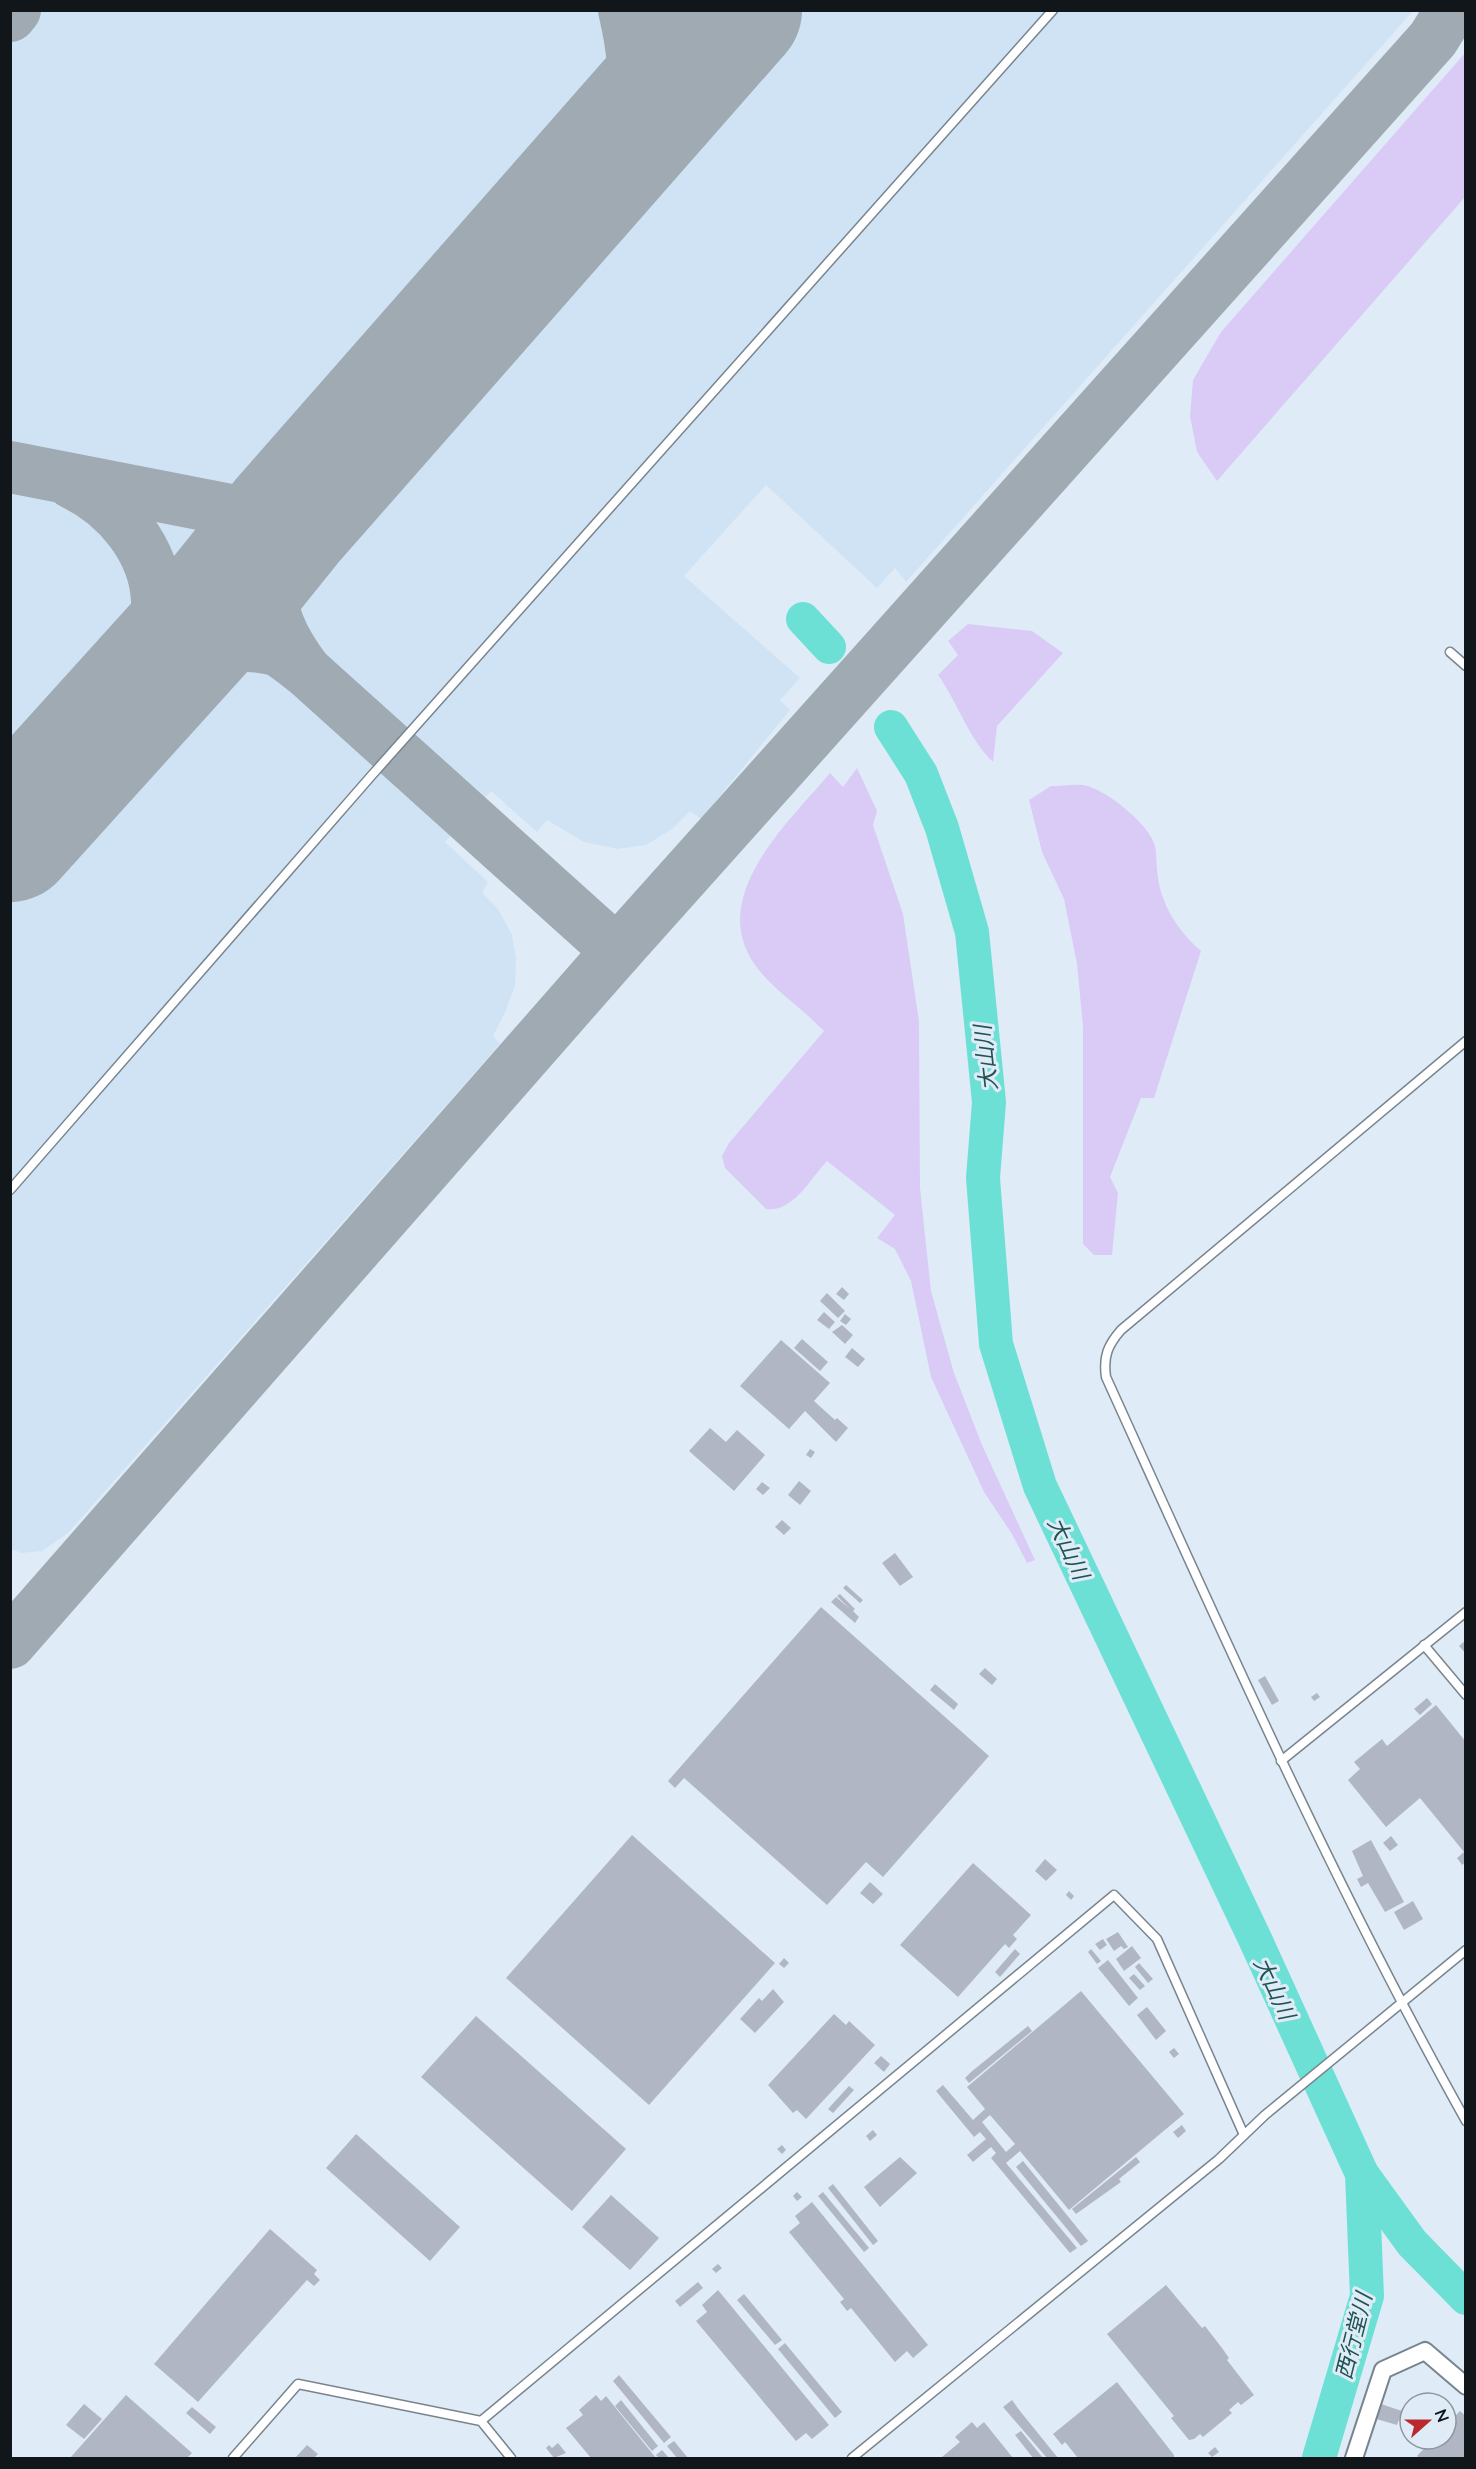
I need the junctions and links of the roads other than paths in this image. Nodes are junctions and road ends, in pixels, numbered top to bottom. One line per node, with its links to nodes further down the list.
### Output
1 (1053, 10): 5 (lane)
2 (1450, 652): 3 (lane)
3 (1466, 666)
4 (1466, 1041): 9 (lane)
5 (10, 1190)
6 (1466, 1612): 7 (lane)
7 (1424, 1645): 8 (lane); 9 (lane)
8 (1466, 1695)
9 (1281, 1761): 11 (lane)
10 (1466, 1950): 11 (lane)
11 (1400, 2004): 12 (lane); 13 (lane)
12 (1466, 2121)
13 (1244, 2135): 15 (lane); 18 (lane)
14 (1466, 2386): 19 (street)
15 (481, 2421): 16 (lane); 17 (lane)
16 (232, 2458)
17 (511, 2458)
18 (852, 2458)
19 (1354, 2458)

